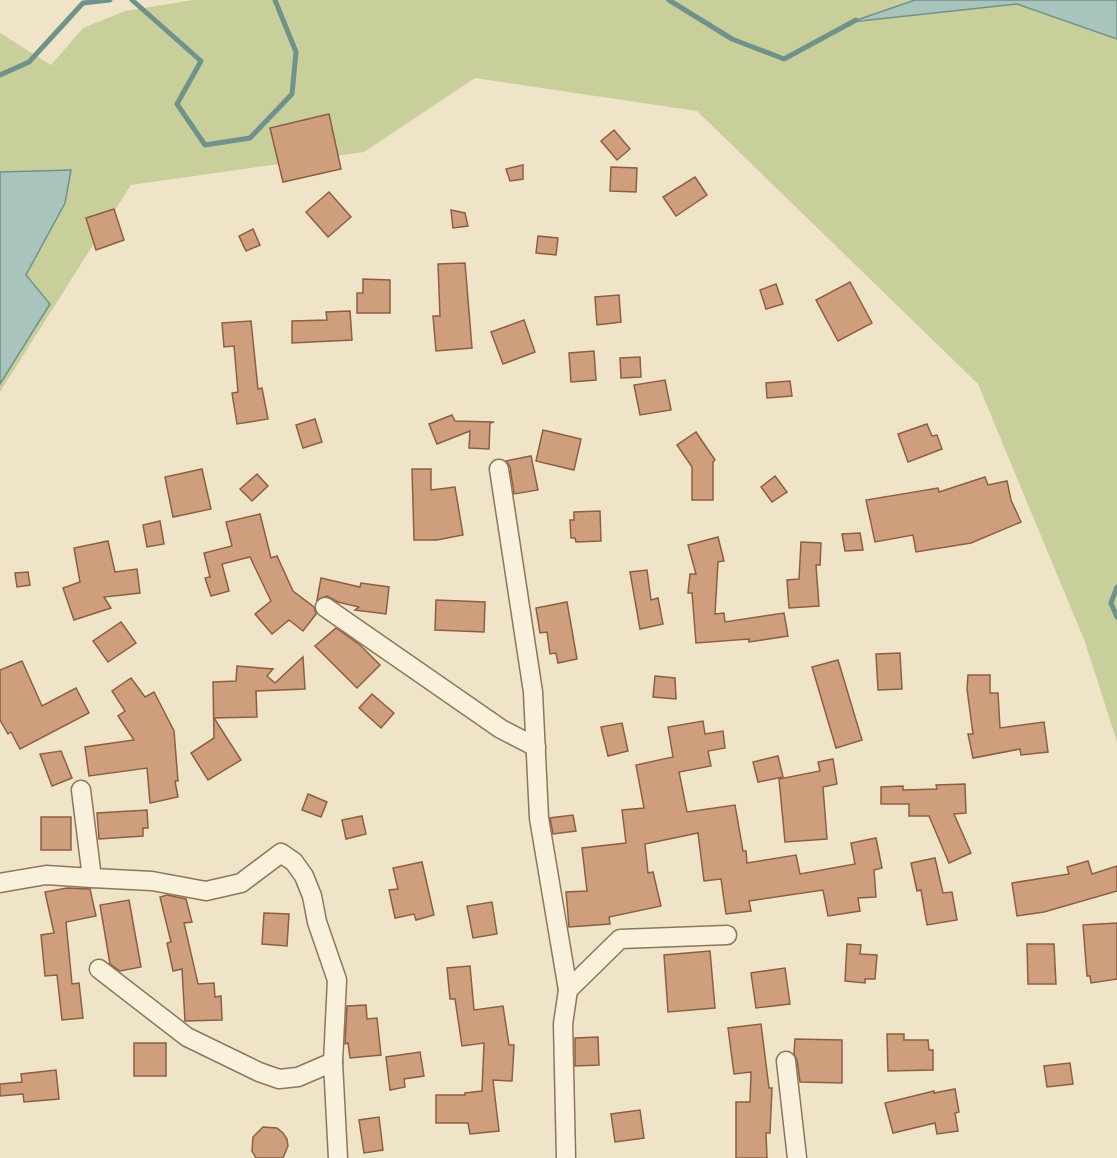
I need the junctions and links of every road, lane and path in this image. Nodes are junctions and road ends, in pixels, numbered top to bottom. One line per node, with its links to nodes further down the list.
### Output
1 (499, 469): 3 (street)
2 (325, 607): 3 (street)
3 (536, 747): 9 (street)
4 (81, 790): 5 (street)
5 (92, 878): 6 (street); 11 (street)
6 (0, 883)
7 (727, 935): 9 (street)
8 (99, 969): 11 (street)
9 (568, 990): 13 (street)
10 (786, 1061): 14 (street)
11 (333, 1062): 12 (street)
12 (338, 1158)
13 (566, 1158)
14 (796, 1158)

